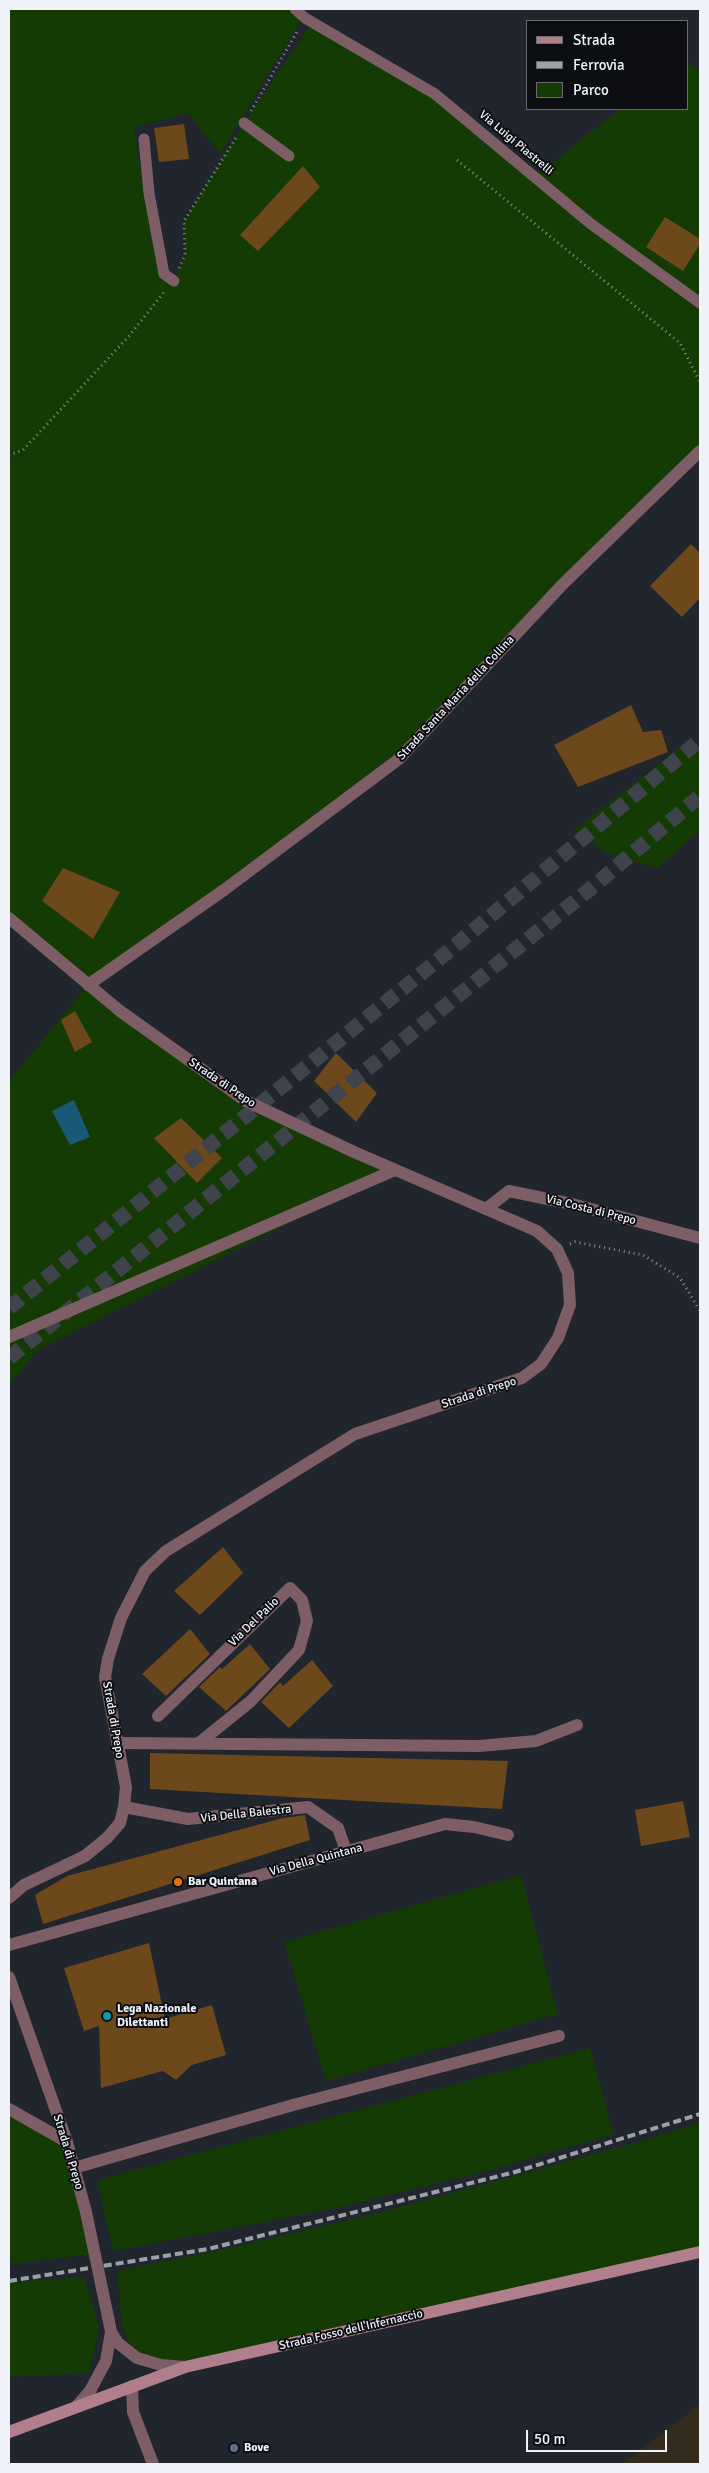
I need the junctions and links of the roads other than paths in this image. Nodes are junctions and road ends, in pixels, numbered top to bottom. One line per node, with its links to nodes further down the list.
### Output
1 (295, 9): 6 (lane, Via Luigi Piastrelli)
2 (244, 123): 4 (lane)
3 (144, 139): 5 (lane)
4 (290, 156)
5 (174, 281)
6 (700, 303)
7 (700, 451): 9 (street, Strada Santa Maria della Collina)
8 (9, 918): 9 (street, Strada di Prepo)
9 (88, 985): 10 (street, Strada di Prepo)
10 (395, 1170): 11 (street, Strada di Prepo); 13 (street)
11 (486, 1209): 12 (street, Via Costa di Prepo); 16 (street, Strada di Prepo)
12 (700, 1238)
13 (9, 1337)
14 (158, 1716): 17 (street, Via Del Palio)
15 (577, 1725): 17 (street)
16 (117, 1743): 17 (street); 18 (street, Strada di Prepo)
17 (200, 1743)
18 (124, 1808): 20 (street, Via Della Balestra); 21 (street, Strada di Prepo)
19 (508, 1836): 20 (street, Via Della Quintana)
20 (346, 1852): 22 (street, Via Della Quintana)
21 (9, 1898)
22 (9, 1945)
23 (9, 1977): 26 (street, Strada di Prepo)
24 (559, 2036): 27 (street)
25 (9, 2109): 26 (street)
26 (67, 2142): 27 (street, Strada di Prepo)
27 (74, 2168): 29 (street, Strada di Prepo, bridge)
28 (700, 2252): 30 (main road, Strada Fosso dell'Infernaccio)
29 (111, 2332): 30 (street, Strada di Prepo); 32 (street, Strada di Prepo)
30 (185, 2368): 31 (main road, Strada Fosso dell'Infernaccio)
31 (132, 2386): 32 (main road, Strada Fosso dell'Infernaccio); 34 (street)
32 (77, 2406): 33 (main road, Strada Fosso dell'Infernaccio)
33 (9, 2432)
34 (153, 2464)

